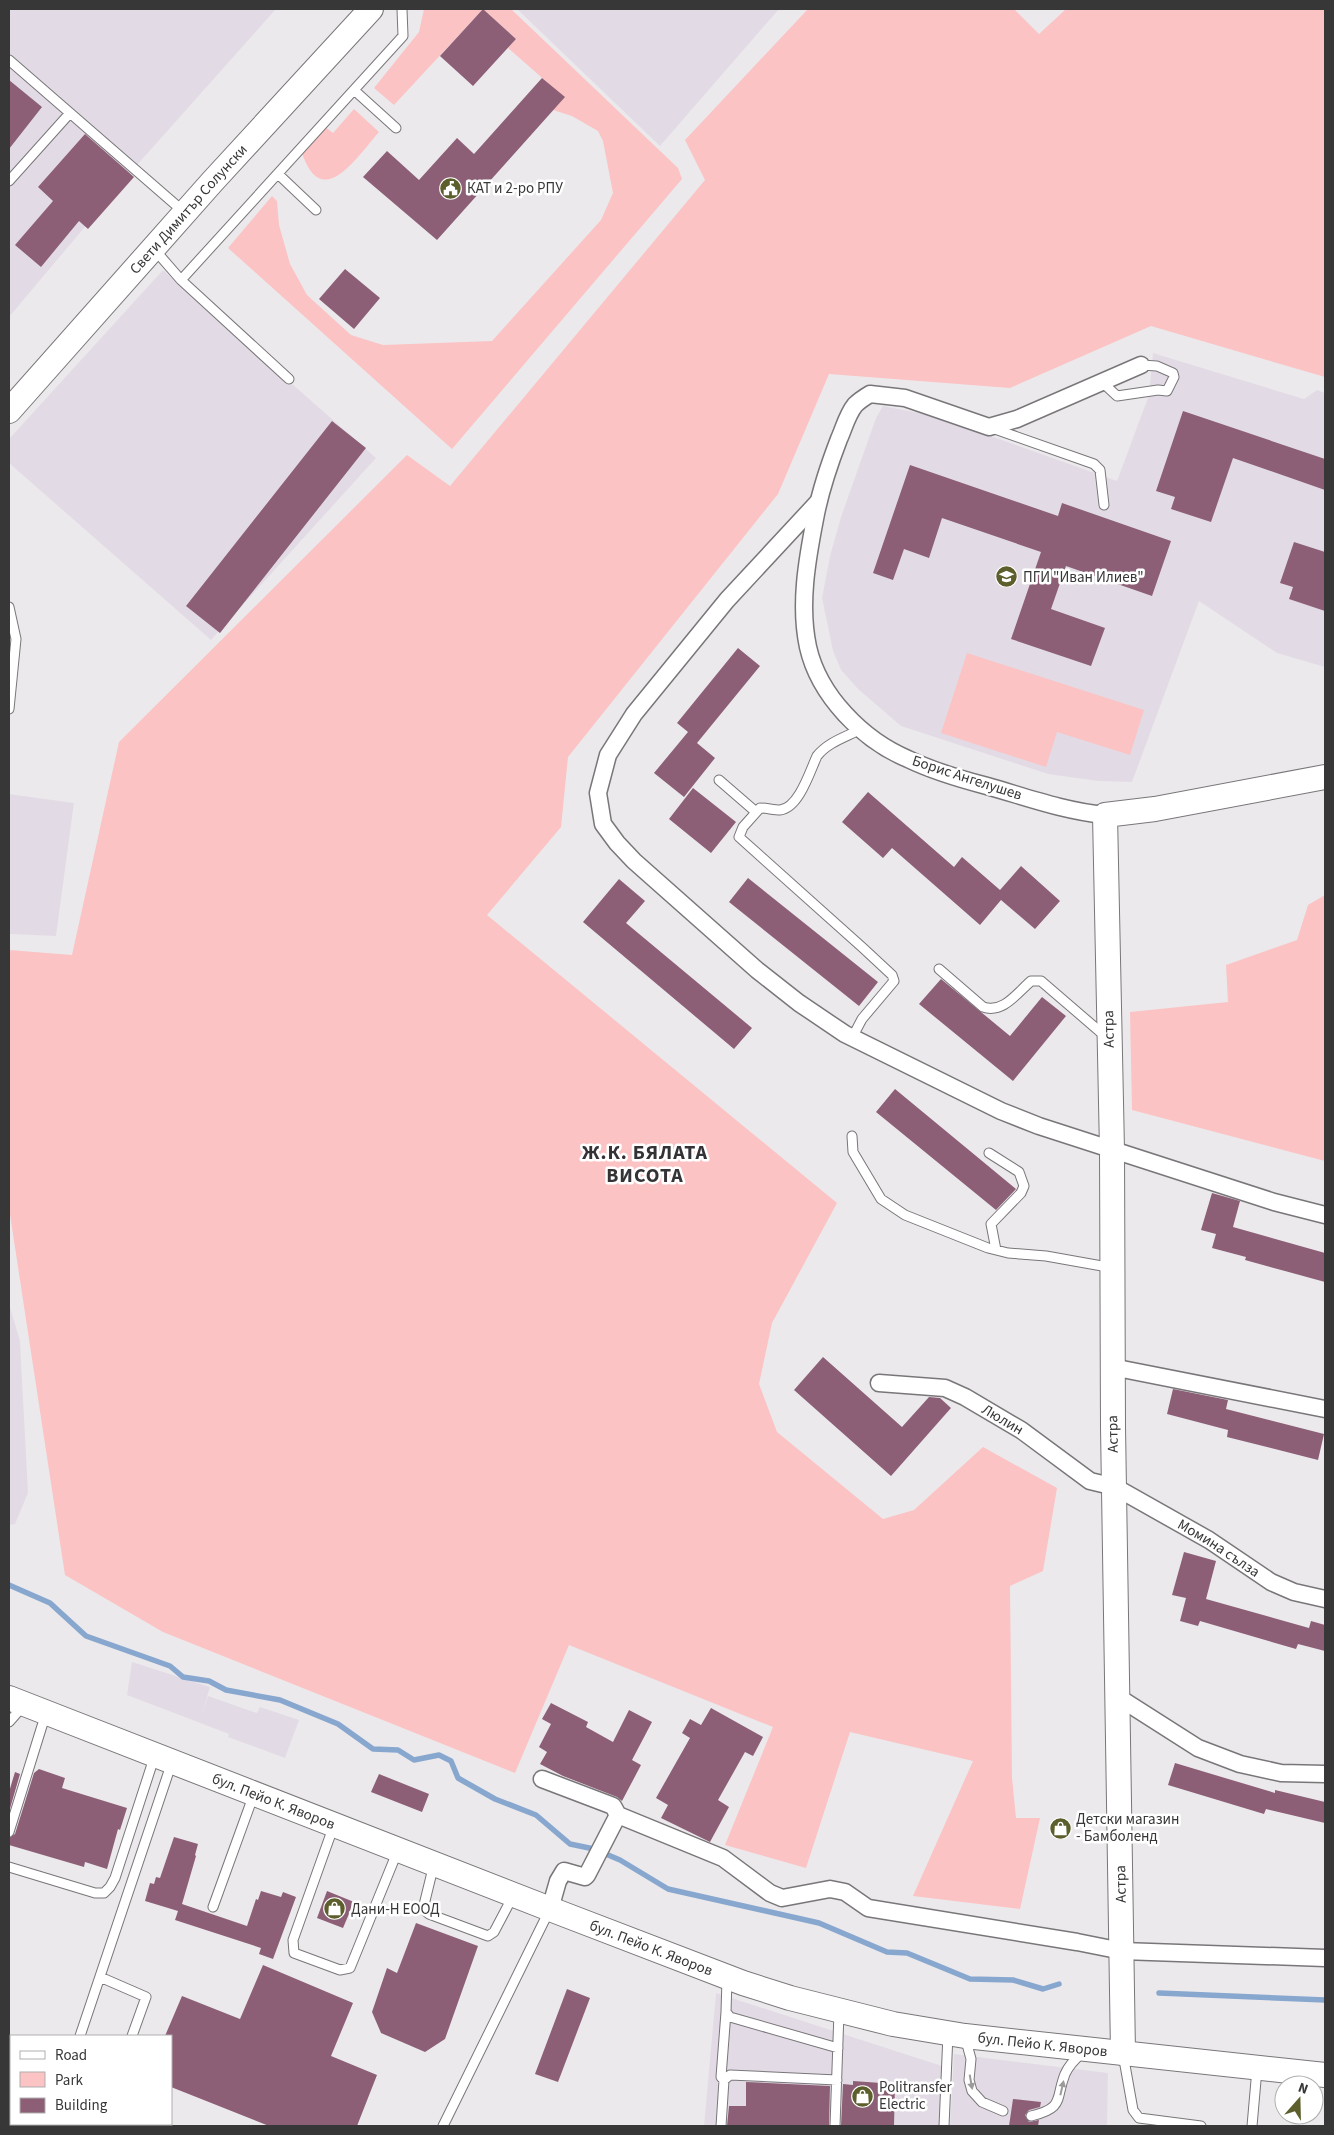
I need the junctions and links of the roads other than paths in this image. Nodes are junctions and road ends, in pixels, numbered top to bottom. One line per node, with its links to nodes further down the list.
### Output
1 (371, 9): 10 (street, Свети Димитър Солунски)
2 (402, 9): 4 (lane)
3 (9, 60): 5 (lane)
4 (354, 90): 6 (lane); 7 (lane)
5 (70, 114): 8 (lane); 10 (lane)
6 (396, 128)
7 (278, 174): 9 (lane); 12 (lane)
8 (9, 181)
9 (316, 210)
10 (184, 213): 11 (street, Свети Димитър Солунски)
11 (153, 248): 12 (lane); 16 (street, Свети Димитър Солунски)
12 (181, 280): 14 (lane)
13 (1141, 365): 15 (street); 15 (lane)
14 (289, 379)
15 (1103, 383): 17 (street)
16 (9, 411)
17 (989, 427): 18 (street, Борис Ангелушев); 19 (lane)
18 (818, 502): 22 (street, Борис Ангелушев); 28 (street)
19 (1104, 505)
20 (9, 607): 21 (lane)
21 (9, 709)
22 (861, 729): 25 (lane); 26 (street, Борис Ангелушев)
23 (1325, 777): 26 (street, Борис Ангелушев)
24 (719, 780): 25 (lane)
25 (756, 812): 28 (lane)
26 (1105, 814): 29 (street, Астра)
27 (939, 969): 29 (lane)
28 (852, 1038): 31 (street)
29 (1109, 1039): 31 (street, Астра)
30 (852, 1136): 34 (lane)
31 (1112, 1150): 33 (street); 35 (street, Астра)
32 (989, 1153): 34 (lane)
33 (1325, 1215)
34 (996, 1250): 35 (lane)
35 (1113, 1268): 36 (street, Астра)
36 (1112, 1367): 38 (street); 39 (street, Астра)
37 (878, 1383): 39 (street, Люлин)
38 (1325, 1409)
39 (1115, 1487): 40 (street, Момина сълза); 41 (street, Астра)
40 (1325, 1599)
41 (1118, 1697): 45 (street); 57 (street, Астра)
42 (26, 1705): 43 (lane); 44 (street, бул. Пейо К. Яворов); 50 (lane)
43 (9, 1722)
44 (164, 1758): 47 (street, бул. Пейо К. Яворов); 53 (lane); 59 (lane)
45 (1325, 1774)
46 (542, 1779): 48 (street)
47 (254, 1794): 49 (street, бул. Пейо К. Яворов); 55 (lane)
48 (618, 1815): 56 (street); 57 (street)
49 (334, 1825): 51 (street, бул. Пейо К. Яворов); 51 (lane)
50 (9, 1832)
51 (398, 1849): 52 (street, бул. Пейо К. Яворов)
52 (434, 1864): 54 (street, бул. Пейо К. Яворов); 54 (lane)
53 (9, 1867)
54 (514, 1895): 56 (street, бул. Пейо К. Яворов)
55 (213, 1907)
56 (550, 1909): 60 (street, бул. Пейо К. Яворов); 75 (lane)
57 (1122, 1951): 58 (street); 68 (street, Астра)
58 (1325, 1958)
59 (100, 1977): 63 (lane); 64 (lane)
60 (728, 1977): 61 (lane); 62 (street, бул. Пейо К. Яворов)
61 (726, 2012): 66 (lane); 71 (lane)
62 (839, 2012): 65 (street, бул. Пейо К. Яворов); 66 (lane)
63 (80, 2035)
64 (132, 2035)
65 (956, 2035): 67 (street, бул. Пейо К. Яворов); 73 (lane, one-way to 73); 78 (lane)
66 (838, 2048): 72 (lane)
67 (1085, 2050): 68 (street, бул. Пейо К. Яворов); 74 (lane, one-way to 67)
68 (1123, 2054): 69 (street, бул. Пейо К. Яворов); 79 (lane)
69 (1256, 2069): 70 (street, бул. Пейо К. Яворов); 80 (lane)
70 (1325, 2075)
71 (724, 2080): 72 (lane); 76 (lane)
72 (836, 2080): 77 (lane)
73 (1003, 2111)
74 (1031, 2116)
75 (443, 2126)
76 (721, 2126)
77 (835, 2126)
78 (944, 2126)
79 (1201, 2126)
80 (1252, 2126)

